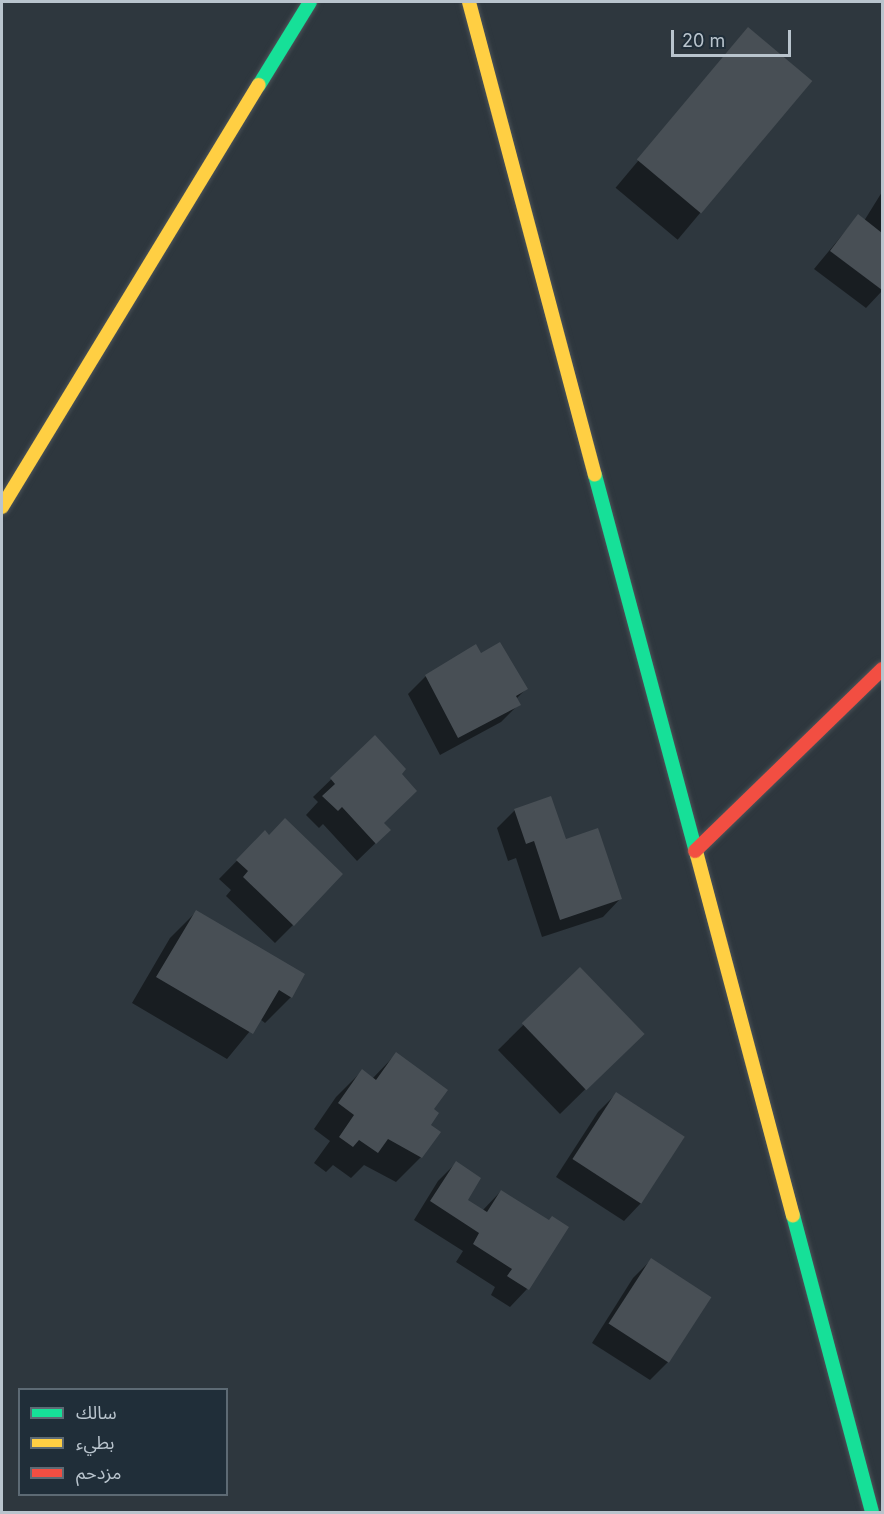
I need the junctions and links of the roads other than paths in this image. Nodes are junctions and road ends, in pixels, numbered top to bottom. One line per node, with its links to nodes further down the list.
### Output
1 (310, 2): 3 (street)
2 (469, 2): 5 (street)
3 (2, 507)
4 (882, 669): 5 (street)
5 (695, 851): 6 (street)
6 (872, 1512)

